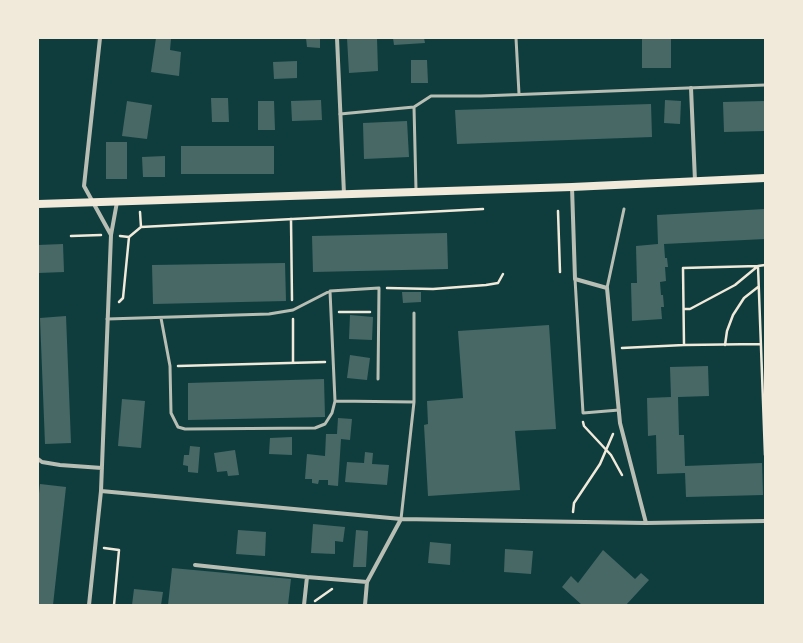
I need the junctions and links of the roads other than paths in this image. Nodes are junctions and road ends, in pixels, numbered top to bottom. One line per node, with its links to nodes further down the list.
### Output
1 (100, 38): 14 (street)
2 (337, 38): 8 (street)
3 (516, 38): 6 (lane)
4 (765, 85): 5 (lane)
5 (691, 88): 6 (lane); 10 (street)
6 (519, 94): 7 (lane)
7 (414, 107): 8 (lane); 12 (lane)
8 (340, 114): 13 (street)
9 (765, 178): 10 (main road)
10 (695, 181): 11 (main road)
11 (572, 187): 12 (main road); 19 (street)
12 (416, 192): 13 (main road)
13 (344, 194): 15 (main road)
14 (93, 202): 15 (main road); 16 (main road); 18 (street)
15 (117, 202): 18 (street)
16 (38, 204)
17 (624, 209): 20 (lane)
18 (111, 235): 24 (street)
19 (575, 279): 20 (street); 28 (lane)
20 (607, 288): 28 (street)
21 (330, 290): 23 (lane); 25 (lane); 26 (lane)
22 (414, 313): 27 (lane)
23 (161, 318): 24 (lane); 26 (lane)
24 (107, 319): 30 (street)
25 (378, 379)
26 (335, 401): 27 (lane)
27 (414, 402): 32 (lane)
28 (618, 410): 34 (street)
29 (38, 459): 30 (street)
30 (102, 468): 31 (street)
31 (101, 491): 32 (street); 38 (street)
32 (401, 519): 34 (street); 37 (street)
33 (765, 522): 34 (street)
34 (646, 523)
35 (195, 565): 36 (street)
36 (307, 577): 37 (street); 39 (street)
37 (367, 582): 40 (street)
38 (89, 605)
39 (304, 605)
40 (365, 605)

